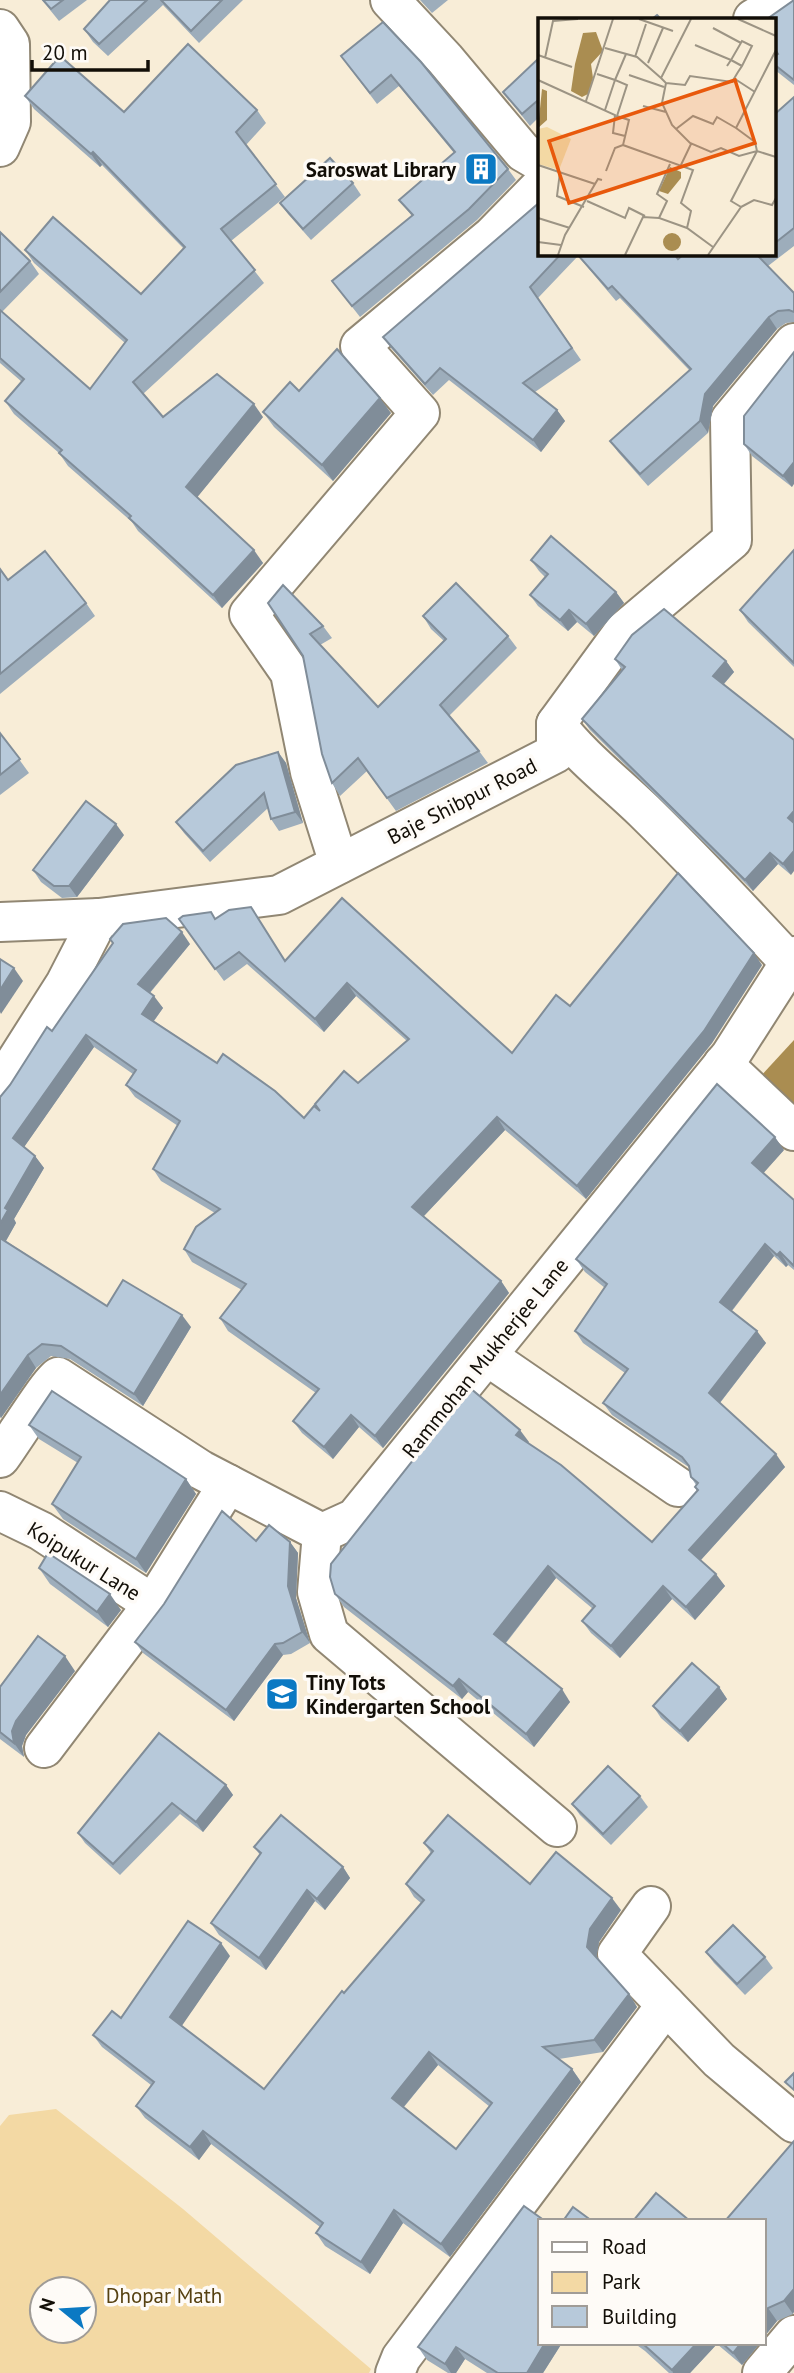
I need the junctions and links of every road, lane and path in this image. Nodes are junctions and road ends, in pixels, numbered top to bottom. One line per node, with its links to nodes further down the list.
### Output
1 (390, 0): 6 (street)
2 (785, 0): 3 (street)
3 (755, 18)
4 (0, 29): 5 (street)
5 (0, 147)
6 (538, 161)
7 (538, 189): 10 (street)
8 (794, 343): 9 (street, Baje Shibpur Road)
9 (556, 724): 10 (street, Baje Shibpur Road); 13 (street)
10 (339, 864): 11 (street, Baje Shibpur Road)
11 (99, 918): 12 (street, Baje Shibpur Road); 15 (street)
12 (0, 922)
13 (792, 960): 14 (street, Rammohan Mukherjee Lane)
14 (723, 1064): 16 (street); 17 (street, Rammohan Mukherjee Lane)
15 (0, 1086)
16 (794, 1131)
17 (487, 1356): 20 (street); 22 (street, Rammohan Mukherjee Lane)
18 (0, 1458): 19 (street)
19 (228, 1483): 22 (street); 23 (street, Koipukur Lane)
20 (678, 1487)
21 (0, 1511): 23 (street, Koipukur Lane)
22 (321, 1533): 25 (street)
23 (153, 1604): 24 (street)
24 (44, 1748)
25 (557, 1827)
26 (651, 1906): 27 (street)
27 (666, 2005): 28 (street); 30 (street)
28 (794, 2123)
29 (794, 2335): 31 (street)
30 (402, 2371)
31 (762, 2373)

